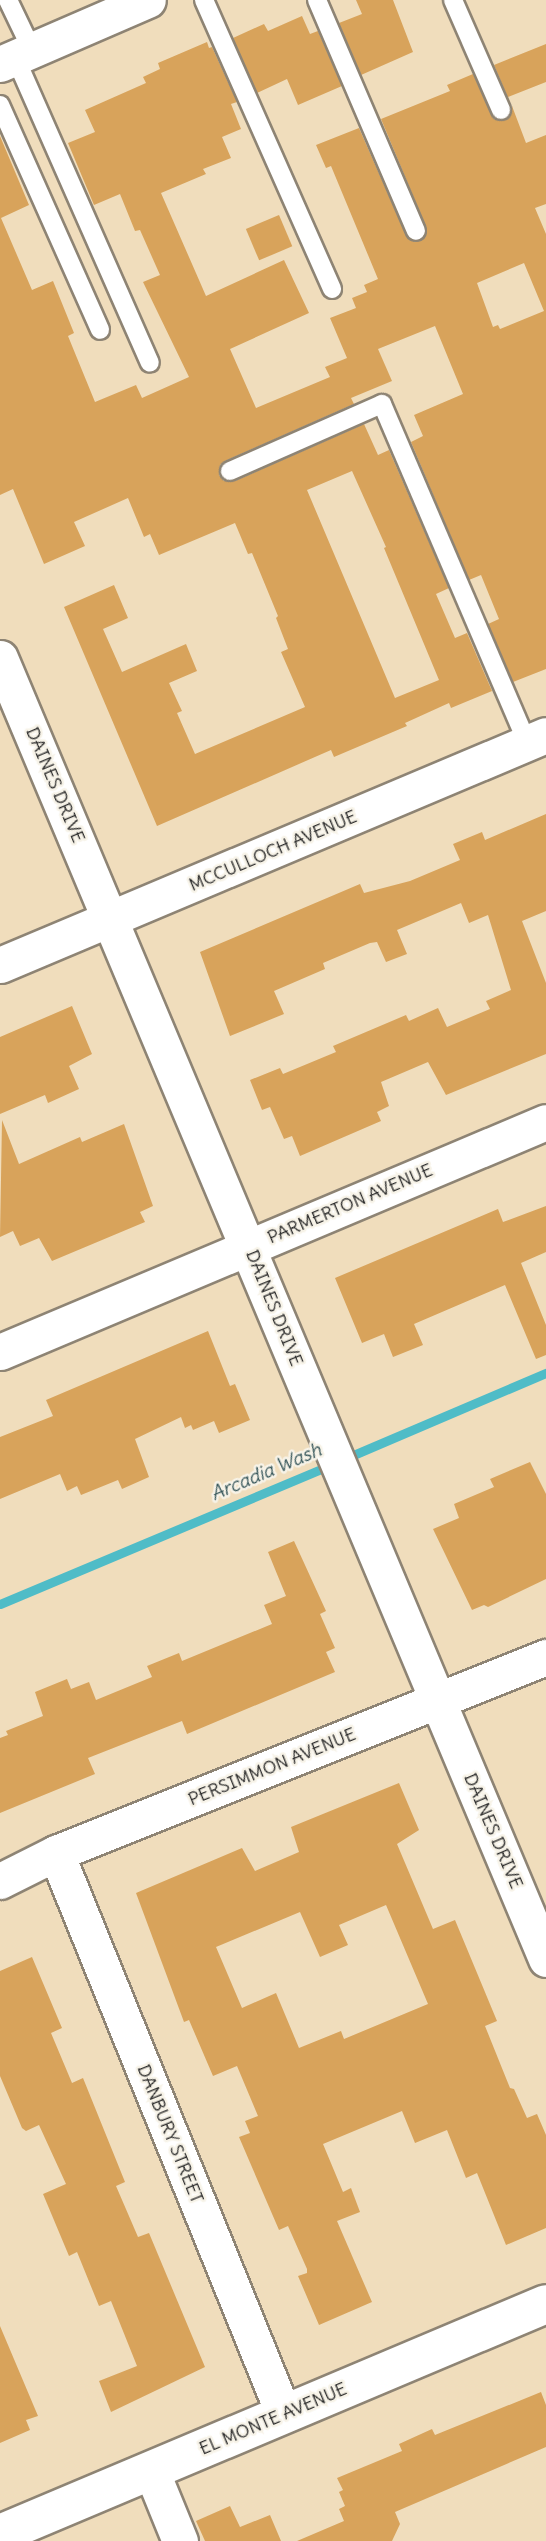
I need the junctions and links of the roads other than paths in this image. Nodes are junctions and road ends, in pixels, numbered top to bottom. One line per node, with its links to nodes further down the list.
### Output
1 (8, 0): 6 (lane)
2 (148, 0): 6 (street)
3 (204, 0): 10 (lane)
4 (317, 0): 9 (lane)
5 (453, 0): 8 (lane)
6 (16, 57): 12 (lane)
7 (0, 104): 11 (lane)
8 (501, 110)
9 (416, 232)
10 (332, 289)
11 (100, 330)
12 (150, 363)
13 (230, 471): 15 (lane)
14 (0, 658): 16 (street, DAINES DRIVE)
15 (537, 739): 16 (street, MCCULLOCH AVENUE)
16 (112, 919): 17 (street, MCCULLOCH AVENUE); 19 (street, DAINES DRIVE)
17 (0, 965)
18 (546, 1122): 19 (street, PARMERTON AVENUE)
19 (249, 1247): 20 (street, PARMERTON AVENUE); 22 (street, DAINES DRIVE)
20 (0, 1352)
21 (546, 1657): 22 (street, PERSIMMON AVENUE)
22 (439, 1700): 23 (street, PERSIMMON AVENUE); 25 (street, DAINES DRIVE)
23 (56, 1853): 24 (street, PERSIMMON AVENUE); 27 (street, DANBURY STREET)
24 (0, 1881)
25 (546, 1959)
26 (546, 2304): 27 (street, EL MONTE AVENUE)
27 (284, 2415): 28 (street, EL MONTE AVENUE)
28 (151, 2470): 29 (street, EL MONTE AVENUE); 30 (street)
29 (0, 2534)
30 (180, 2541)

